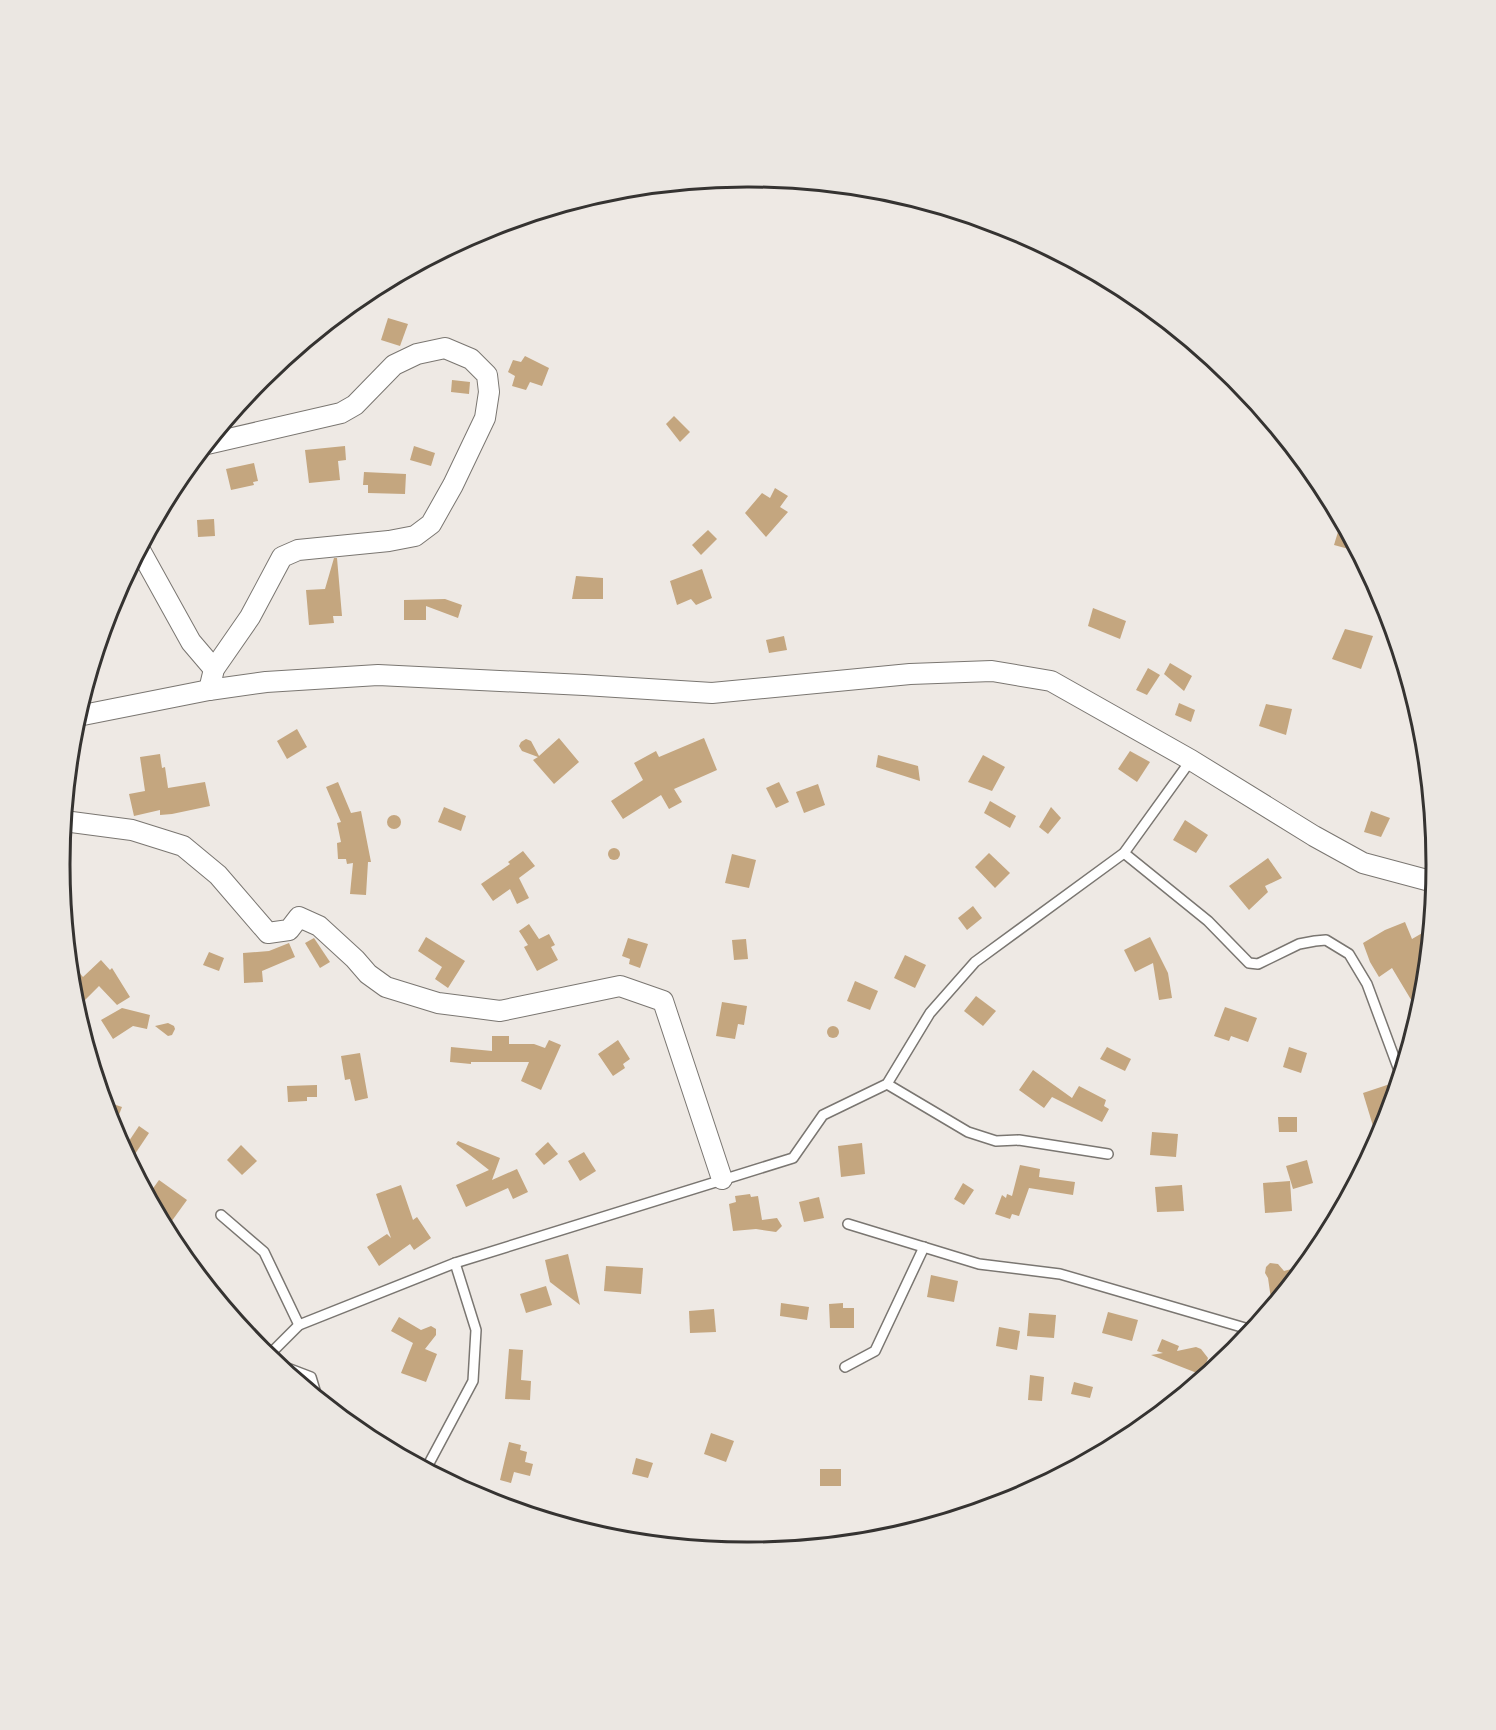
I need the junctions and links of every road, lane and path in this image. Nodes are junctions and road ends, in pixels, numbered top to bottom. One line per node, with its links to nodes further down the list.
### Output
1 (221, 441): 3 (street)
2 (144, 557): 3 (street)
3 (214, 669): 4 (street)
4 (209, 690): 5 (street); 6 (street)
5 (88, 714)
6 (1191, 760): 8 (lane); 9 (street)
7 (72, 822): 13 (street)
8 (1124, 853): 10 (lane); 11 (lane)
9 (1425, 883)
10 (1396, 1062)
11 (887, 1084): 12 (lane); 13 (lane)
12 (1108, 1154)
13 (722, 1179): 17 (lane)
14 (221, 1215): 18 (lane)
15 (848, 1224): 16 (lane)
16 (924, 1247): 19 (lane); 21 (lane)
17 (455, 1263): 18 (lane); 24 (lane)
18 (299, 1325): 20 (lane)
19 (1243, 1327)
20 (275, 1349)
21 (845, 1367)
22 (299, 1372): 23 (lane)
23 (314, 1384)
24 (429, 1463)

